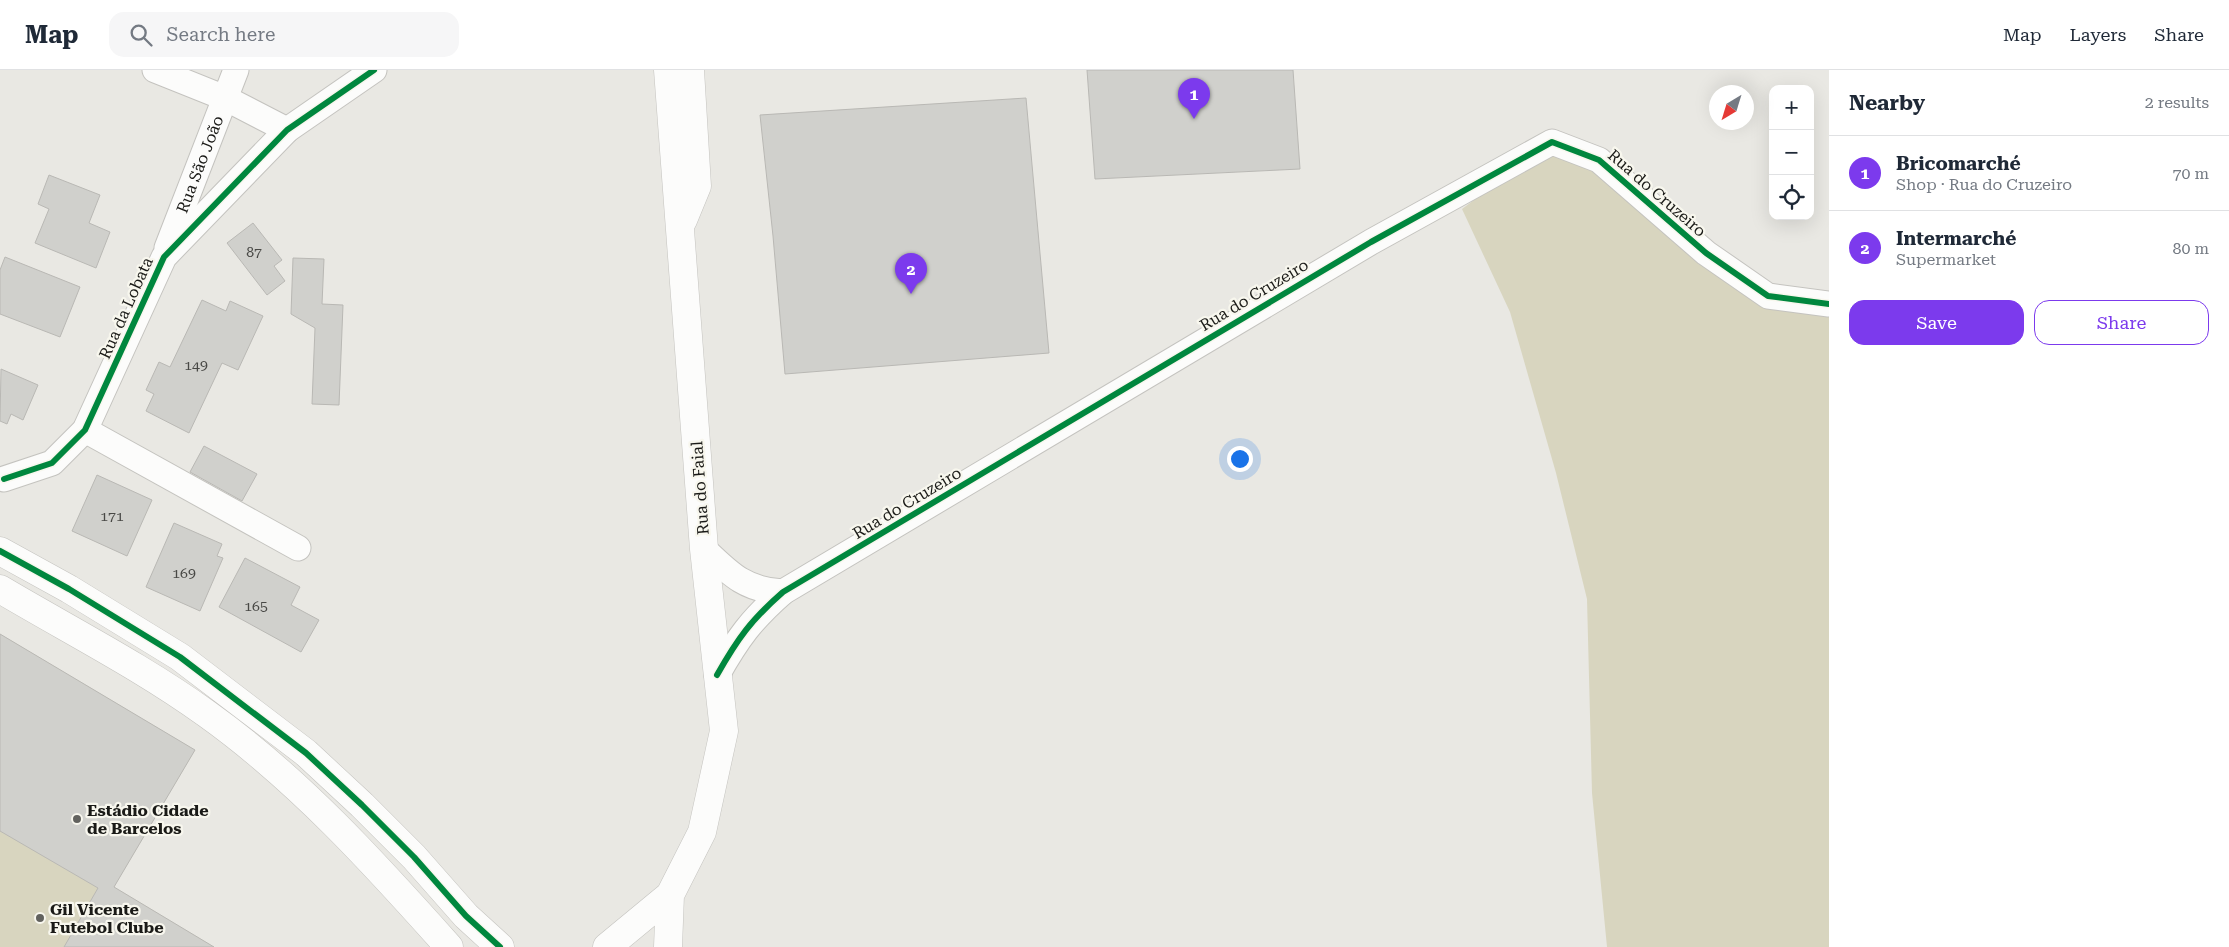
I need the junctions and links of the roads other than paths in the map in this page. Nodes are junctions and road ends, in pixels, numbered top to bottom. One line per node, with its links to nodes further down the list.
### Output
1 (155, 70): 6 (street)
2 (236, 70): 6 (street, Rua São João)
3 (374, 70): 7 (street, Rua da Lobata)
4 (668, 70): 8 (street, Rua do Faial)
5 (690, 70): 8 (street)
6 (225, 98): 7 (street); 9 (street, Rua São João)
7 (287, 130): 9 (street, Rua da Lobata)
8 (681, 226): 14 (street, Rua do Faial)
9 (164, 257): 11 (street, Rua da Lobata)
10 (1829, 304): 17 (street, Rua do Cruzeiro)
11 (85, 430): 12 (street, Rua da Lobata); 13 (street)
12 (4, 479)
13 (298, 548)
14 (704, 549): 17 (street); 18 (street, Rua do Faial)
15 (0, 551): 21 (street)
16 (0, 589): 20 (street)
17 (783, 592): 18 (street, Rua do Cruzeiro)
18 (717, 675): 19 (street, Rua do Faial)
19 (670, 895): 22 (street); 23 (street)
20 (450, 947)
21 (500, 947)
22 (607, 947)
23 (668, 947)

